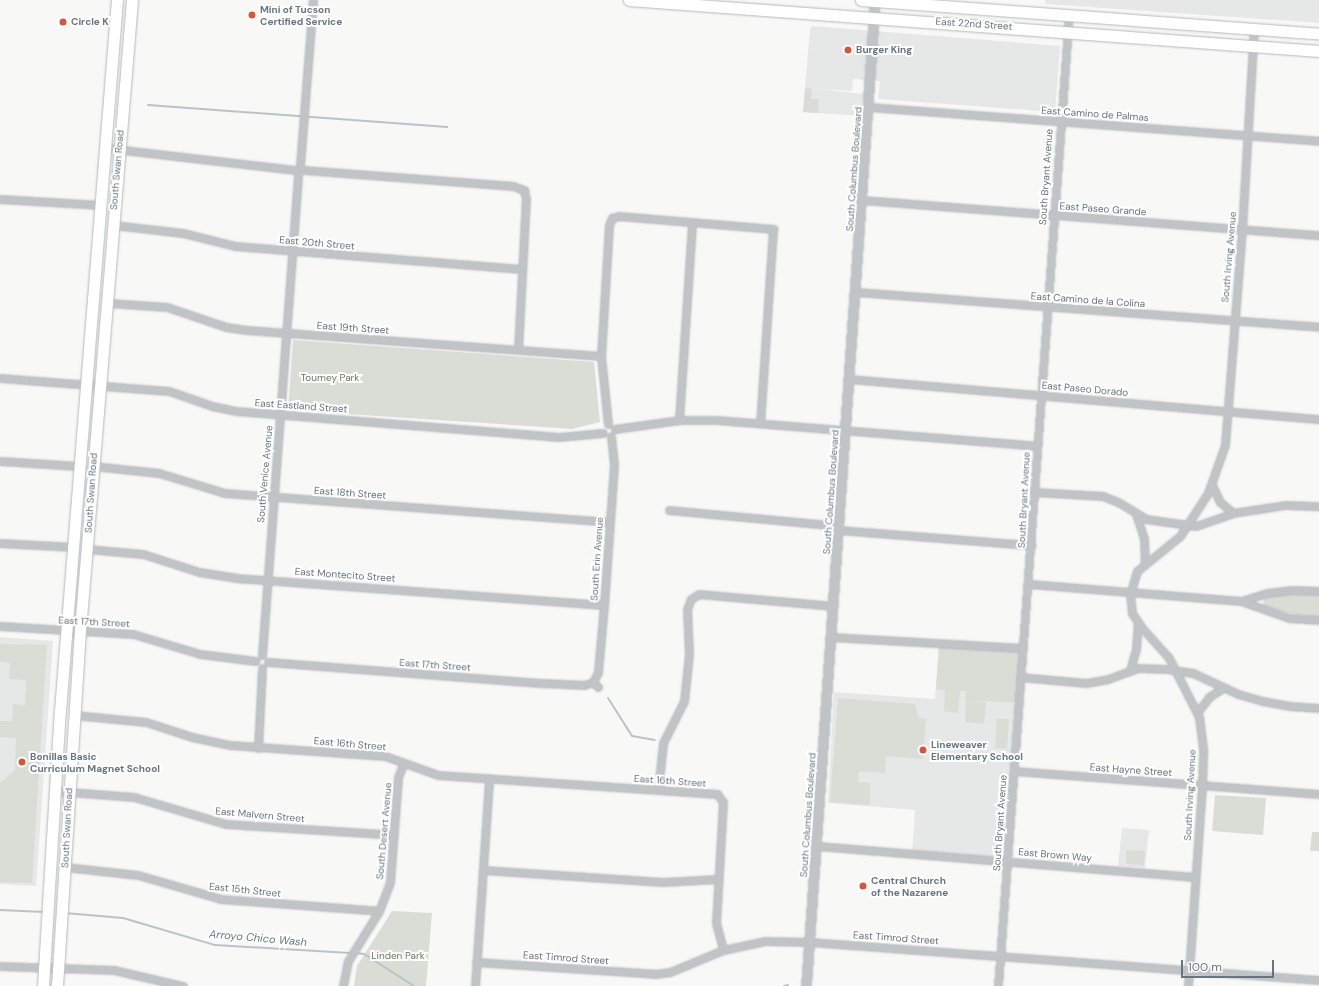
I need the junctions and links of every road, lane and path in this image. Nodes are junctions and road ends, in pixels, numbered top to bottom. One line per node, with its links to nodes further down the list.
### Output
1 (117, 0): 18 (main road, South Swan Road)
2 (132, 0): 19 (main road, South Swan Road)
3 (313, 0): 20 (street, South Venice Avenue)
4 (629, 0): 8 (main road, East 22nd Street)
5 (861, 0): 6 (main road, East 22nd Street)
6 (875, 1): 7 (main road, East 22nd Street); 8 (street, South Columbus Boulevard)
7 (1069, 15): 9 (main road, East 22nd Street); 10 (street, South Bryant Avenue)
8 (874, 17): 10 (main road, East 22nd Street); 14 (street, South Columbus Boulevard)
9 (1254, 29): 11 (main road, East 22nd Street); 12 (street, South Irving Avenue)
10 (1067, 31): 12 (main road, East 22nd Street); 15 (street, South Bryant Avenue)
11 (1319, 34)
12 (1253, 46): 13 (main road, East 22nd Street); 16 (street, South Irving Avenue)
13 (1319, 51)
14 (869, 107): 15 (street, East Camino de Palmas); 22 (street, South Columbus Boulevard)
15 (1060, 121): 16 (street, East Camino de Palmas); 24 (street, South Bryant Avenue)
16 (1247, 135): 17 (street, East Camino de Palmas); 27 (street, South Irving Avenue)
17 (1319, 141)
18 (105, 148): 19 (street); 23 (main road, South Swan Road)
19 (119, 150): 20 (street); 26 (main road, South Swan Road)
20 (299, 170): 29 (street, South Venice Avenue); 30 (street)
21 (0, 199): 23 (street)
22 (862, 200): 24 (street, East Paseo Grande); 31 (street, South Columbus Boulevard)
23 (101, 205): 41 (main road, South Swan Road)
24 (1053, 215): 27 (street, East Paseo Grande); 33 (street, South Bryant Avenue)
25 (692, 222): 38 (street); 47 (street); 48 (street)
26 (113, 225): 29 (street, East 20th Street); 32 (main road, South Swan Road)
27 (1242, 229): 28 (street, East Paseo Grande); 34 (street, South Irving Avenue)
28 (1319, 234)
29 (293, 251): 30 (street, East 20th Street); 36 (street, South Venice Avenue)
30 (521, 269): 37 (street)
31 (856, 292): 33 (street, East Camino de la Colina); 40 (street, South Columbus Boulevard)
32 (108, 303): 36 (street, East 19th Street); 42 (main road, South Swan Road)
33 (1047, 308): 34 (street, East Camino de la Colina); 43 (street, South Bryant Avenue)
34 (1234, 320): 35 (street, East Camino de la Colina); 44 (street, South Irving Avenue)
35 (1319, 327)
36 (286, 333): 37 (street, East 19th Street); 45 (street, South Venice Avenue)
37 (518, 350): 38 (street, East 19th Street)
38 (600, 356): 49 (street)
39 (0, 378): 41 (street, East Eastland Street)
40 (850, 379): 43 (street, East Paseo Dorado); 51 (street, South Columbus Boulevard)
41 (86, 383): 42 (street, East Eastland Street); 56 (main road, South Swan Road)
42 (100, 384): 45 (street, East Eastland Street); 57 (main road, South Swan Road)
43 (1041, 395): 44 (street, East Paseo Dorado); 54 (street, South Bryant Avenue)
44 (1229, 412): 46 (street, East Paseo Dorado); 58 (street, South Irving Avenue)
45 (280, 414): 52 (street, East Eastland Street); 60 (street, South Venice Avenue)
46 (1319, 419)
47 (679, 420): 48 (street); 50 (street)
48 (760, 423): 51 (street)
49 (608, 424): 50 (street); 52 (street)
50 (615, 429): 53 (street)
51 (846, 429): 54 (street); 67 (street, South Columbus Boulevard)
52 (603, 433): 53 (street)
53 (611, 436): 65 (street, South Erin Avenue)
54 (1037, 446): 59 (street, South Bryant Avenue)
55 (0, 461): 56 (street)
56 (78, 466): 70 (main road, South Swan Road)
57 (93, 466): 60 (street, East 18th Street); 71 (main road, South Swan Road)
58 (1212, 485): 63 (street); 66 (street, South Irving Avenue)
59 (1035, 492): 64 (street); 69 (street, South Bryant Avenue)
60 (274, 497): 65 (street, East 18th Street); 73 (street, South Venice Avenue)
61 (1319, 506): 63 (street)
62 (668, 510): 67 (street)
63 (1233, 513): 66 (street)
64 (1136, 514): 66 (street); 72 (street)
65 (609, 522): 78 (street, South Erin Avenue)
66 (1188, 524): 72 (street, South Irving Avenue)
67 (839, 528): 69 (street); 79 (street, South Columbus Boulevard)
68 (0, 543): 70 (street)
69 (1031, 545): 74 (street, South Bryant Avenue)
70 (73, 547): 84 (main road, South Swan Road)
71 (87, 549): 73 (street, East Montecito Street); 83 (main road, South Swan Road)
72 (1145, 563): 76 (street, South Irving Avenue)
73 (267, 579): 78 (street, East Montecito Street); 87 (street, South Venice Avenue)
74 (1029, 584): 76 (street); 86 (street, South Bryant Avenue)
75 (1319, 591): 77 (street)
76 (1130, 592): 77 (street); 81 (street, South Irving Avenue)
77 (1241, 601): 80 (street)
78 (604, 605): 94 (street, South Erin Avenue)
79 (833, 606): 85 (street, South Columbus Boulevard); 104 (street)
80 (1319, 620)
81 (1138, 623): 91 (street); 92 (street, South Irving Avenue)
82 (0, 626): 84 (street, East 17th Street)
83 (80, 630): 84 (street, East 17th Street); 88 (street, East 17th Street); 98 (main road, South Swan Road)
84 (67, 631): 105 (main road, South Swan Road)
85 (832, 637): 86 (street); 109 (street, South Columbus Boulevard)
86 (1023, 648): 93 (street, South Bryant Avenue)
87 (262, 655): 88 (street); 89 (street)
88 (256, 661): 90 (street)
89 (268, 662): 90 (street); 94 (street, East 17th Street)
90 (262, 668): 99 (street)
91 (1130, 670): 92 (street); 93 (street)
92 (1176, 671): 95 (street); 97 (street, South Irving Avenue)
93 (1020, 678): 101 (street, South Bryant Avenue)
94 (596, 685)
95 (1223, 688): 96 (street); 97 (street)
96 (1319, 708)
97 (1197, 713): 103 (street, South Irving Avenue)
98 (74, 715): 99 (street, East 16th Street); 106 (main road, South Swan Road)
99 (258, 748): 100 (street, East 16th Street)
100 (404, 763): 102 (street, East 16th Street); 108 (street, South Desert Avenue)
101 (1014, 770): 103 (street, East Hayne Street); 110 (street, South Bryant Avenue)
102 (490, 778): 104 (street, East 16th Street); 112 (street)
103 (1202, 785): 107 (street, East Hayne Street); 113 (street, South Irving Avenue)
104 (658, 790): 114 (street, East 16th Street)
105 (56, 791): 106 (street, East Malvern Street); 121 (main road, South Swan Road)
106 (69, 792): 108 (street, East Malvern Street); 111 (main road, South Swan Road)
107 (1319, 794)
108 (394, 835): 115 (street, South Desert Avenue)
109 (818, 846): 110 (street, East Brown Way); 116 (street, South Columbus Boulevard)
110 (1007, 861): 113 (street, East Brown Way); 118 (street, South Bryant Avenue)
111 (65, 867): 115 (street, East 15th Street); 122 (main road, South Swan Road)
112 (482, 870): 114 (street); 119 (street)
113 (1195, 877): 123 (street, South Irving Avenue)
114 (718, 879): 117 (street)
115 (379, 911): 128 (street, South Desert Avenue)
116 (810, 942): 117 (street, East Timrod Street); 118 (street, East Timrod Street); 130 (street, South Columbus Boulevard)
117 (723, 950): 119 (street, East Timrod Street)
118 (1000, 955): 123 (street, East Timrod Street); 131 (street, South Bryant Avenue)
119 (476, 962): 129 (street)
120 (0, 966): 121 (street)
121 (44, 966): 122 (street); 125 (main road, South Swan Road)
122 (58, 967): 126 (main road, South Swan Road); 127 (street)
123 (1189, 969): 124 (street, East Timrod Street); 132 (street, South Irving Avenue)
124 (1319, 980)
125 (43, 986)
126 (57, 986)
127 (183, 986)
128 (343, 986)
129 (475, 986)
130 (806, 986)
131 (998, 986)
132 (1188, 986)

